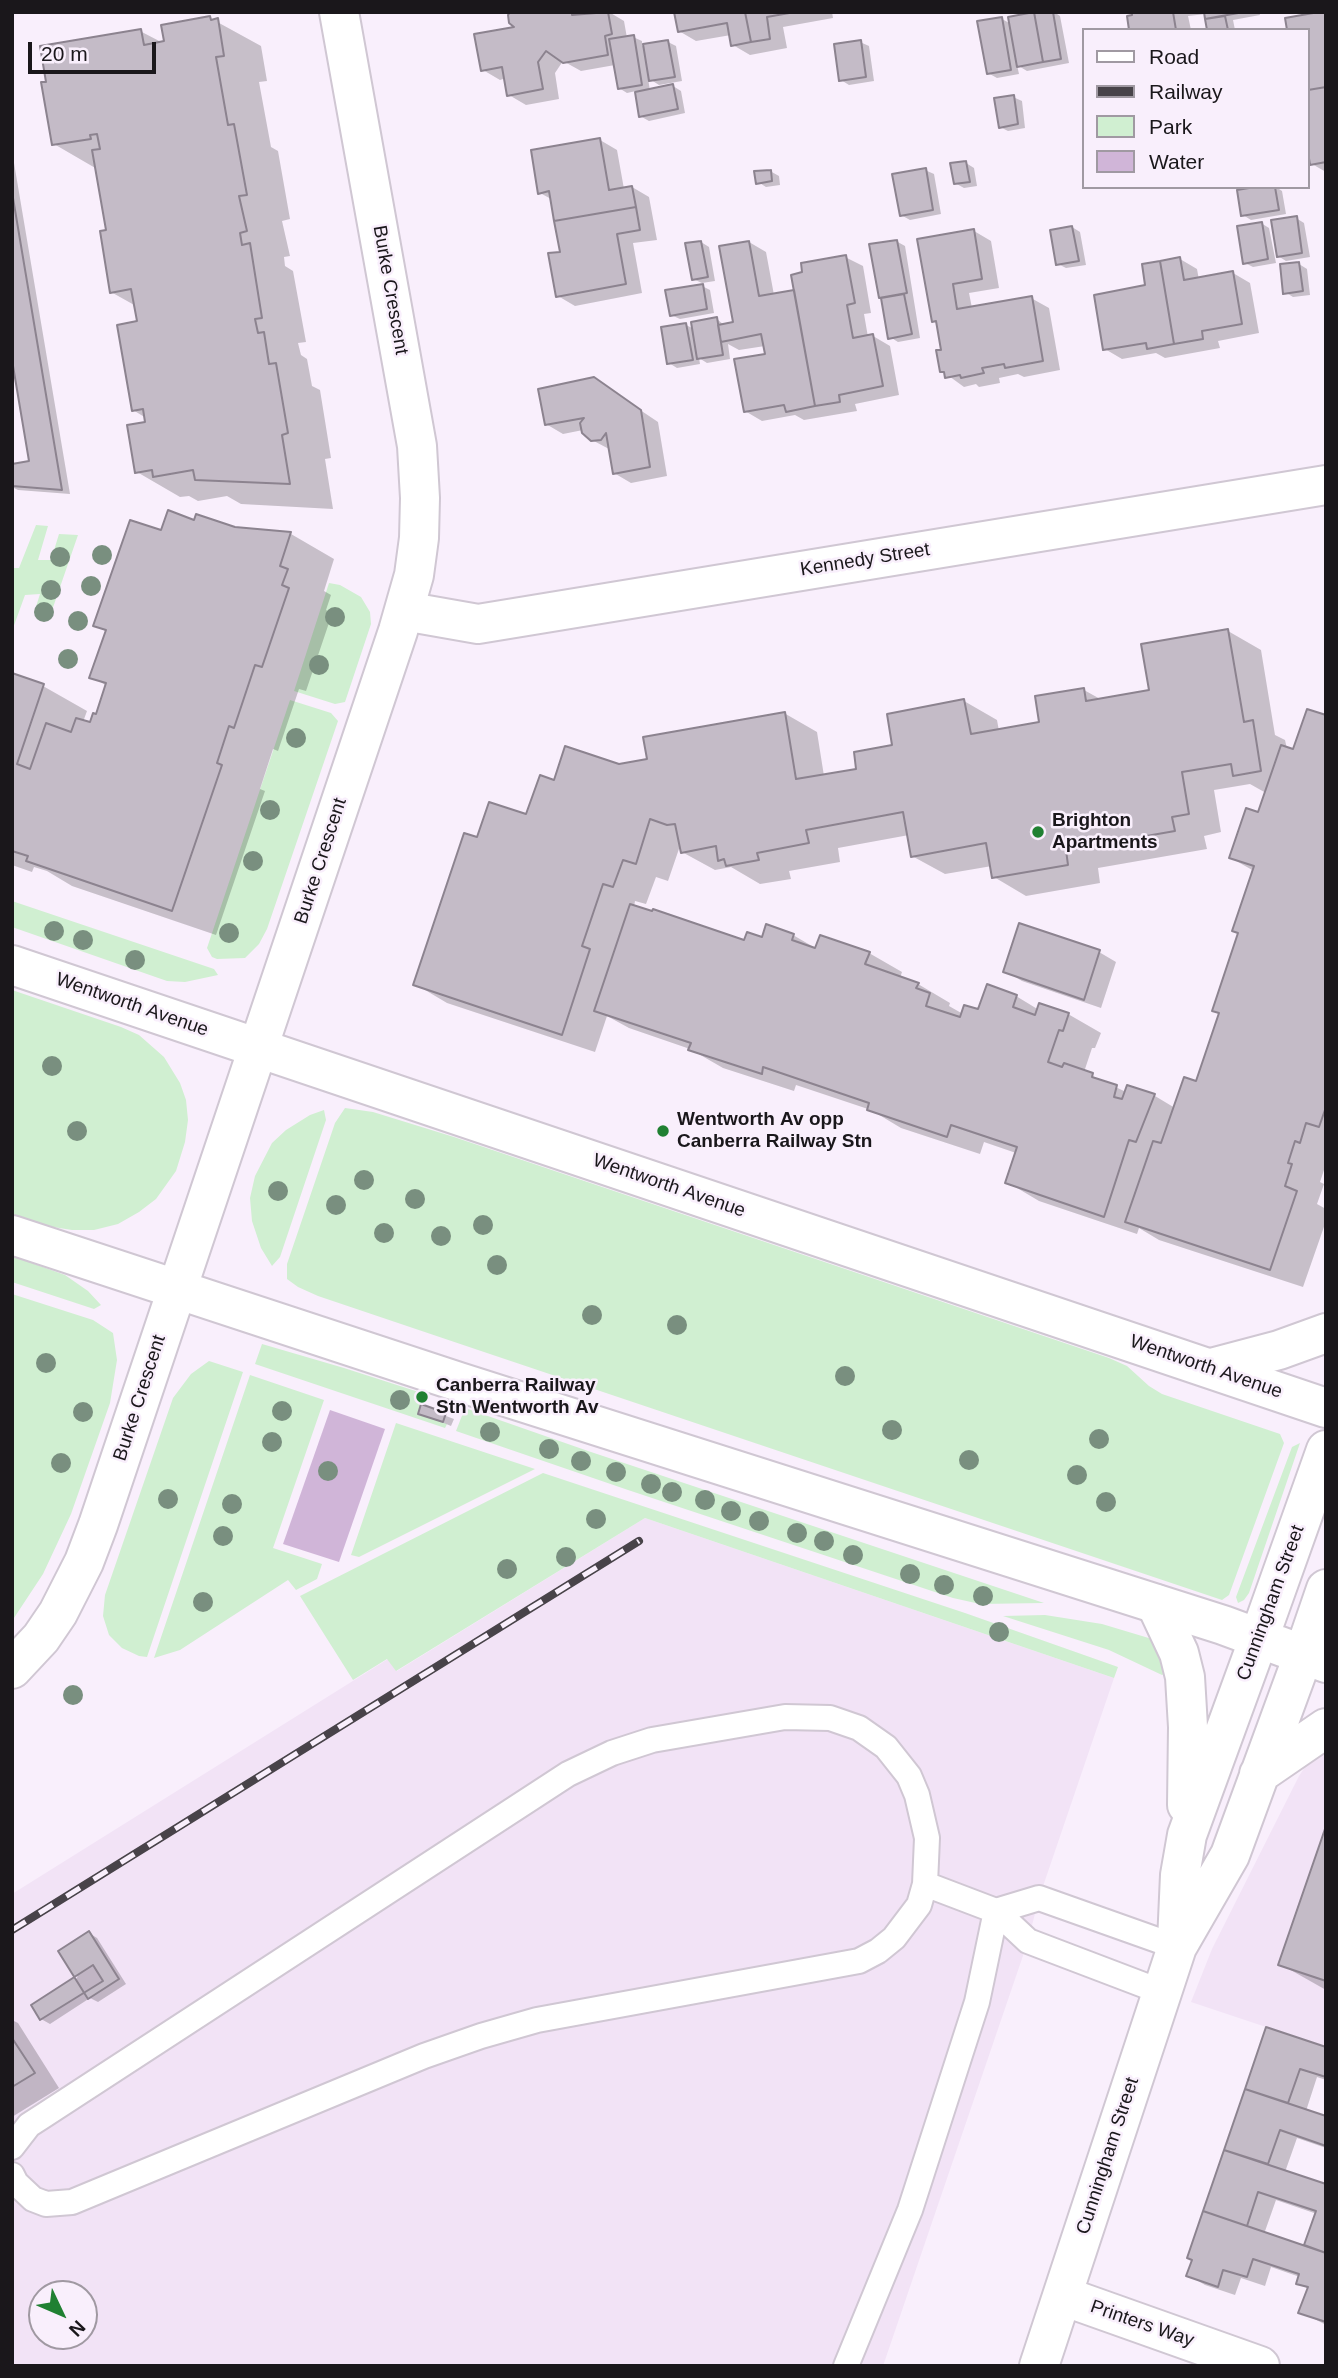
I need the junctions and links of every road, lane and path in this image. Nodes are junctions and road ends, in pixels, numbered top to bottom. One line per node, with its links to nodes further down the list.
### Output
1 (339, 12): 3 (street, Burke Crescent)
2 (1326, 485): 3 (street, Kennedy Street)
3 (404, 611): 5 (street, Burke Crescent)
4 (12, 965): 5 (street, Wentworth Avenue)
5 (258, 1048): 7 (street, Burke Crescent); 9 (street, Wentworth Avenue)
6 (12, 1235): 7 (street)
7 (175, 1290): 13 (street); 16 (street, Burke Crescent)
8 (1326, 1333): 9 (street)
9 (1212, 1368): 10 (street, Wentworth Avenue)
10 (1326, 1408)
11 (1326, 1450): 14 (street, Cunningham Street)
12 (1326, 1589): 15 (street, Cunningham Street)
13 (1156, 1604): 14 (street); 19 (street, Cunningham Street)
14 (1259, 1638): 15 (street); 19 (street, Cunningham Street)
15 (1314, 1659): 18 (street, Cunningham Street)
16 (12, 1669)
17 (1326, 1728): 18 (street)
18 (1259, 1774): 22 (street, Cunningham Street)
19 (1187, 1835): 22 (street, Cunningham Street)
20 (925, 1884): 21 (lane); 24 (lane); 25 (lane)
21 (996, 1911): 22 (lane); 23 (lane); 27 (lane)
22 (1177, 1947): 23 (street, Cunningham Street)
23 (1162, 1992): 26 (street, Cunningham Street)
24 (12, 2147)
25 (12, 2175)
26 (1063, 2296): 28 (street, Cunningham Street); 29 (street, Printers Way)
27 (846, 2366)
28 (1040, 2366)
29 (1260, 2366)

